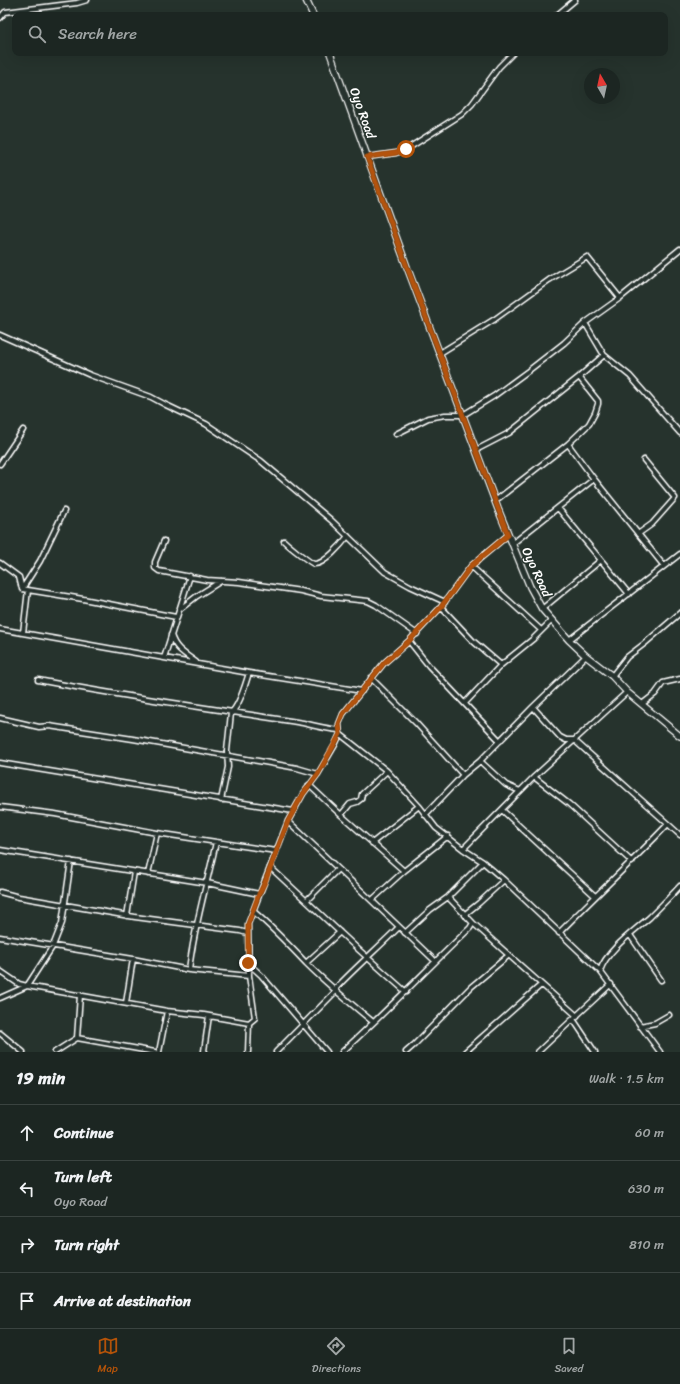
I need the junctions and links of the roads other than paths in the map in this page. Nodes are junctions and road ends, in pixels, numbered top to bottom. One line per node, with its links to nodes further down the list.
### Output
1 (87, 0): 6 (street)
2 (306, 0): 4 (street)
3 (575, 0): 5 (street)
4 (312, 12)
5 (561, 12)
6 (0, 18)
7 (331, 56): 9 (street, Oyo Road)
8 (510, 56): 9 (street)
9 (367, 157): 14 (street, Oyo Road)
10 (680, 249): 11 (street)
11 (620, 298): 12 (street); 14 (street)
12 (585, 323): 15 (street); 17 (street)
13 (0, 335): 33 (street)
14 (440, 353): 17 (street, Oyo Road)
15 (604, 355): 16 (street); 19 (street)
16 (579, 377): 21 (street); 22 (street)
17 (463, 415): 20 (street); 22 (street, Oyo Road)
18 (23, 430): 24 (street)
19 (680, 433)
20 (396, 434)
21 (568, 444): 27 (street); 28 (street)
22 (476, 450): 28 (street, Oyo Road)
23 (0, 455): 24 (street)
24 (6, 457): 26 (street)
25 (644, 460): 31 (street)
26 (0, 464)
27 (594, 479): 29 (street); 31 (street)
28 (495, 501): 32 (street, Oyo Road)
29 (558, 508): 36 (street); 38 (street)
30 (64, 510): 44 (street)
31 (638, 534): 41 (street)
32 (508, 535): 36 (street, Oyo Road); 40 (street)
33 (348, 536): 35 (street); 47 (street)
34 (164, 540): 42 (street)
35 (284, 541)
36 (512, 544): 49 (street, Oyo Road)
37 (679, 556): 41 (street)
38 (601, 560): 46 (street); 49 (street)
39 (0, 563): 44 (street)
40 (471, 566): 47 (street); 55 (street)
41 (664, 566): 46 (street)
42 (190, 576): 43 (street); 50 (street)
43 (221, 580): 50 (street); 57 (street)
44 (22, 589): 45 (street)
45 (28, 590): 52 (street); 56 (street)
46 (629, 594): 59 (street)
47 (445, 602): 48 (street)
48 (441, 607): 57 (street); 64 (street)
49 (542, 609): 53 (street, Oyo Road)
50 (179, 610): 52 (street)
51 (680, 613): 66 (street)
52 (176, 617): 58 (street)
53 (551, 620): 55 (street); 59 (street, Oyo Road)
54 (0, 628): 56 (street)
55 (541, 630): 64 (street)
56 (22, 633): 62 (street)
57 (416, 634): 60 (street)
58 (171, 635): 62 (street); 63 (street)
59 (569, 640): 61 (street, Oyo Road)
60 (409, 641): 67 (street); 72 (street)
61 (586, 656): 66 (street, Oyo Road); 74 (street)
62 (164, 658): 63 (street)
63 (198, 663): 65 (street)
64 (501, 665): 72 (street)
65 (249, 673): 70 (street); 75 (street)
66 (612, 676): 71 (street, Oyo Road)
67 (372, 678): 70 (street); 86 (street)
68 (680, 679): 73 (street)
69 (38, 680): 75 (street)
70 (362, 691): 77 (street)
71 (627, 692): 73 (street, Oyo Road); 79 (street)
72 (465, 703): 80 (street)
73 (642, 704): 78 (street, Oyo Road)
74 (533, 707): 79 (street); 80 (street)
75 (231, 713): 77 (street); 81 (street)
76 (0, 718): 81 (street)
77 (340, 732): 84 (street); 85 (street)
78 (680, 736)
79 (574, 740): 87 (street); 98 (street)
80 (500, 741): 82 (street)
81 (228, 756): 85 (street); 90 (street)
82 (480, 761): 86 (street); 89 (street)
83 (0, 763): 90 (street)
84 (387, 772): 91 (street); 95 (street)
85 (318, 774): 88 (street)
86 (463, 775): 96 (street)
87 (534, 776): 89 (street); 109 (street)
88 (309, 785): 94 (street); 95 (street)
89 (520, 791): 93 (street)
90 (221, 800): 94 (street)
91 (419, 806): 96 (street); 103 (street)
92 (0, 807): 99 (street)
93 (502, 810): 104 (street); 120 (street)
94 (293, 811): 97 (street)
95 (341, 815): 103 (street)
96 (425, 815): 101 (street)
97 (288, 821): 106 (street); 111 (street)
98 (668, 824): 100 (street); 109 (street)
99 (157, 833): 102 (street); 114 (street)
100 (680, 835)
101 (448, 836): 104 (street); 112 (street)
102 (216, 842): 106 (street); 116 (street)
103 (372, 843): 112 (street)
104 (463, 849): 108 (street)
105 (0, 850): 107 (street)
106 (276, 851): 110 (street)
107 (71, 861): 113 (street); 124 (street)
108 (483, 862): 115 (street); 121 (street)
109 (632, 862): 120 (street)
110 (270, 867): 119 (street); 122 (street)
111 (338, 869): 122 (street); 123 (street)
112 (404, 871): 123 (street)
113 (134, 872): 114 (street); 127 (street)
114 (148, 874): 116 (street)
115 (504, 880): 126 (street); 134 (street)
116 (207, 883): 119 (street); 129 (street)
117 (680, 886): 135 (street)
118 (0, 892): 124 (street)
119 (259, 894): 125 (street)
120 (595, 896): 134 (street)
121 (448, 897): 126 (street); 133 (street)
122 (307, 900): 131 (street)
123 (372, 900): 130 (street)
124 (65, 905): 127 (street); 137 (street)
125 (253, 911): 132 (street); 143 (street)
126 (464, 915): 128 (street)
127 (127, 916): 129 (street)
128 (473, 923): 138 (street); 139 (street)
129 (195, 925): 132 (street); 146 (street)
130 (398, 927): 133 (street); 140 (street)
131 (340, 932): 140 (street); 143 (street)
132 (248, 933): 144 (street)
133 (405, 933): 142 (street)
134 (559, 933): 147 (street)
135 (630, 935): 147 (street); 150 (street)
136 (1, 938): 137 (street)
137 (53, 946): 141 (street); 153 (street)
138 (509, 956): 152 (street); 179 (street)
139 (439, 957): 142 (street); 145 (street)
140 (368, 958): 154 (street); 155 (street)
141 (133, 959): 146 (street); 158 (street)
142 (433, 959): 145 (street)
143 (306, 962): 154 (street)
144 (248, 963): 149 (street); 166 (street)
145 (433, 964): 155 (street)
146 (189, 970): 149 (street)
147 (600, 971): 151 (street)
148 (0, 972): 153 (street)
149 (249, 976): 165 (street)
150 (661, 980)
151 (610, 984): 162 (street); 167 (street)
152 (541, 985): 162 (street); 180 (street)
153 (27, 986): 156 (street); 157 (street)
154 (336, 991): 164 (street); 166 (street)
155 (406, 992): 164 (street)
156 (80, 995): 158 (street); 169 (street)
157 (0, 998)
158 (126, 1003): 159 (street)
159 (167, 1011): 161 (street); 173 (street)
160 (669, 1015): 167 (street)
161 (210, 1016): 165 (street); 174 (street)
162 (577, 1016): 163 (street)
163 (573, 1019): 181 (street); 182 (street)
164 (373, 1022): 178 (street)
165 (249, 1023): 175 (street)
166 (303, 1024): 176 (street); 177 (street)
167 (640, 1026): 183 (street)
168 (1, 1035): 170 (street)
169 (76, 1038): 171 (street); 172 (street)
170 (23, 1052)
171 (55, 1052)
172 (155, 1052)
173 (159, 1052)
174 (205, 1052)
175 (248, 1052)
176 (276, 1052)
177 (327, 1052)
178 (342, 1052)
179 (406, 1052)
180 (465, 1052)
181 (538, 1052)
182 (595, 1052)
183 (660, 1052)

